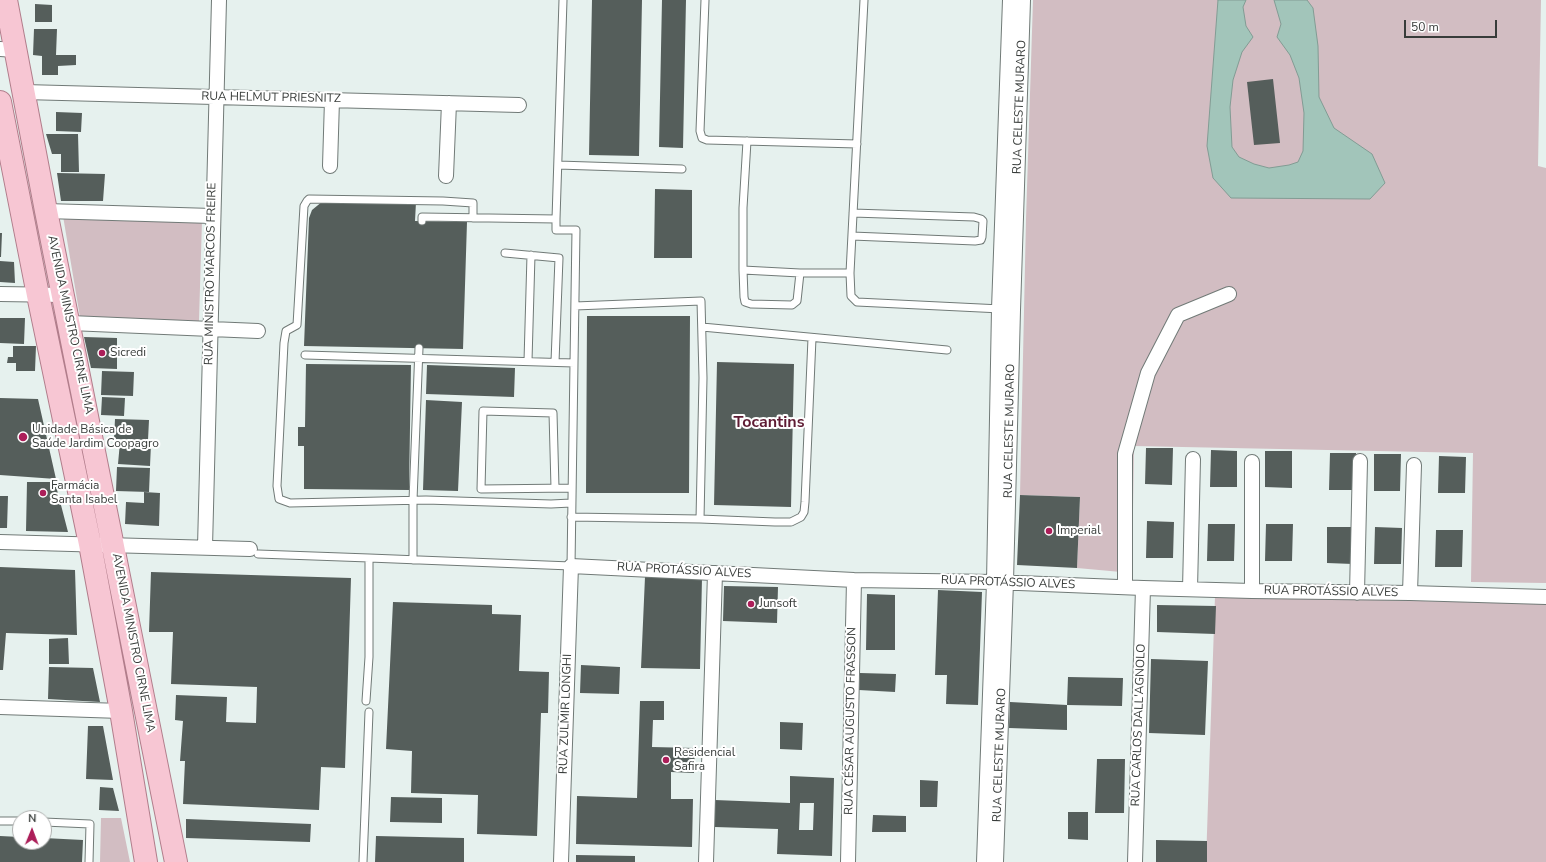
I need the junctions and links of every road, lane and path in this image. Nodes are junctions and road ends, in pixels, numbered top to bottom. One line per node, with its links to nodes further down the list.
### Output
1 (6, 0): 8 (main road, AVENIDA MINISTRO CIRNE LIMA)
2 (219, 0): 10 (street, RUA MINISTRO MARCOS FREIRE)
3 (563, 0): 17 (lane)
4 (705, 0): 15 (lane)
5 (864, 0): 16 (lane)
6 (1010, 0): 38 (street, RUA CELESTE MURARO)
7 (1023, 0): 39 (street, RUA CELESTE MURARO)
8 (8, 49): 9 (main road, AVENIDA MINISTRO CIRNE LIMA)
9 (24, 92): 10 (street, RUA HELMUT PRIESNITZ); 21 (main road, AVENIDA MINISTRO CIRNE LIMA)
10 (216, 97): 11 (street, RUA HELMUT PRIESNITZ); 23 (street, RUA MINISTRO MARCOS FREIRE)
11 (332, 100): 13 (street, RUA HELMUT PRIESNITZ); 18 (street)
12 (0, 102): 35 (main road, AVENIDA MINISTRO CIRNE LIMA)
13 (449, 103): 14 (street, RUA HELMUT PRIESNITZ); 20 (street)
14 (519, 105)
15 (747, 141): 16 (lane); 30 (lane)
16 (857, 144): 22 (lane)
17 (558, 165): 19 (lane); 25 (lane)
18 (330, 166)
19 (682, 169)
20 (446, 176)
21 (46, 211): 23 (street); 36 (main road, AVENIDA MINISTRO CIRNE LIMA)
22 (853, 213): 27 (lane); 27 (lane)
23 (212, 216): 42 (street, RUA MINISTRO MARCOS FREIRE)
24 (473, 218): 25 (lane); 26 (lane); 58 (lane)
25 (556, 219): 37 (lane)
26 (422, 221)
27 (852, 236): 32 (lane)
28 (505, 253): 29 (lane)
29 (531, 254): 49 (lane); 50 (lane)
30 (743, 270): 31 (lane); 31 (lane)
31 (800, 273): 32 (lane)
32 (850, 273): 38 (lane)
33 (0, 294): 35 (street)
34 (1229, 294): 73 (street)
35 (38, 295): 36 (street); 63 (main road, AVENIDA MINISTRO CIRNE LIMA)
36 (64, 295): 40 (main road, AVENIDA MINISTRO CIRNE LIMA)
37 (575, 306): 41 (lane); 51 (lane)
38 (999, 309): 39 (lane); 72 (street, RUA CELESTE MURARO)
39 (1013, 310): 72 (street, RUA CELESTE MURARO)
40 (70, 323): 42 (street); 64 (main road, AVENIDA MINISTRO CIRNE LIMA)
41 (702, 327): 44 (lane); 61 (lane)
42 (210, 328): 43 (street); 65 (street, RUA MINISTRO MARCOS FREIRE)
43 (258, 331)
44 (812, 338): 46 (lane); 61 (lane)
45 (419, 348): 48 (lane)
46 (947, 350)
47 (305, 355): 48 (lane)
48 (419, 358): 49 (lane); 58 (lane)
49 (528, 361): 50 (lane)
50 (555, 362): 51 (lane)
51 (574, 362): 57 (lane)
52 (1193, 459): 75 (street)
53 (1360, 461): 77 (street)
54 (1252, 462): 76 (street)
55 (1414, 465): 78 (street)
56 (554, 488): 56 (lane); 57 (lane)
57 (571, 488): 59 (lane)
58 (413, 500): 59 (lane); 68 (lane)
59 (571, 503): 60 (lane)
60 (571, 517): 61 (lane); 69 (lane)
61 (700, 519)
62 (0, 542): 63 (street)
63 (90, 544): 64 (street); 82 (main road, AVENIDA MINISTRO CIRNE LIMA)
64 (114, 545): 65 (street); 90 (main road, AVENIDA MINISTRO CIRNE LIMA)
65 (205, 547): 66 (street)
66 (254, 551): 67 (lane, RUA PROTÁSSIO ALVES)
67 (369, 558): 68 (lane, RUA PROTÁSSIO ALVES); 80 (lane)
68 (413, 560): 69 (lane, RUA PROTÁSSIO ALVES)
69 (571, 566): 70 (street, RUA PROTÁSSIO ALVES); 92 (street, RUA ZULMIR LONGHI)
70 (714, 573): 71 (street, RUA PROTÁSSIO ALVES); 93 (street)
71 (854, 580): 72 (street, RUA PROTÁSSIO ALVES); 94 (street, RUA CÉSAR AUGUSTO FRASSON)
72 (1000, 582): 73 (street, RUA PROTÁSSIO ALVES); 84 (street, RUA CELESTE MURARO)
73 (1125, 586): 74 (street, RUA PROTÁSSIO ALVES)
74 (1144, 588): 75 (street, RUA PROTÁSSIO ALVES); 97 (street, RUA CARLOS DALL'AGNOLO)
75 (1190, 589): 76 (street, RUA PROTÁSSIO ALVES)
76 (1252, 591): 77 (street, RUA PROTÁSSIO ALVES)
77 (1357, 593): 78 (street, RUA PROTÁSSIO ALVES)
78 (1410, 593): 79 (street, RUA PROTÁSSIO ALVES)
79 (1546, 597)
80 (366, 701)
81 (0, 707): 82 (street)
82 (121, 712): 89 (main road, AVENIDA MINISTRO CIRNE LIMA)
83 (369, 712): 91 (lane)
84 (993, 783): 95 (street, RUA CELESTE MURARO); 96 (street, RUA CELESTE MURARO)
85 (0, 821): 86 (lane)
86 (12, 821)
87 (52, 822): 88 (lane)
88 (89, 862)
89 (146, 862)
90 (176, 862)
91 (363, 862)
92 (561, 862)
93 (706, 862)
94 (848, 862)
95 (984, 862)
96 (996, 862)
97 (1135, 862)

